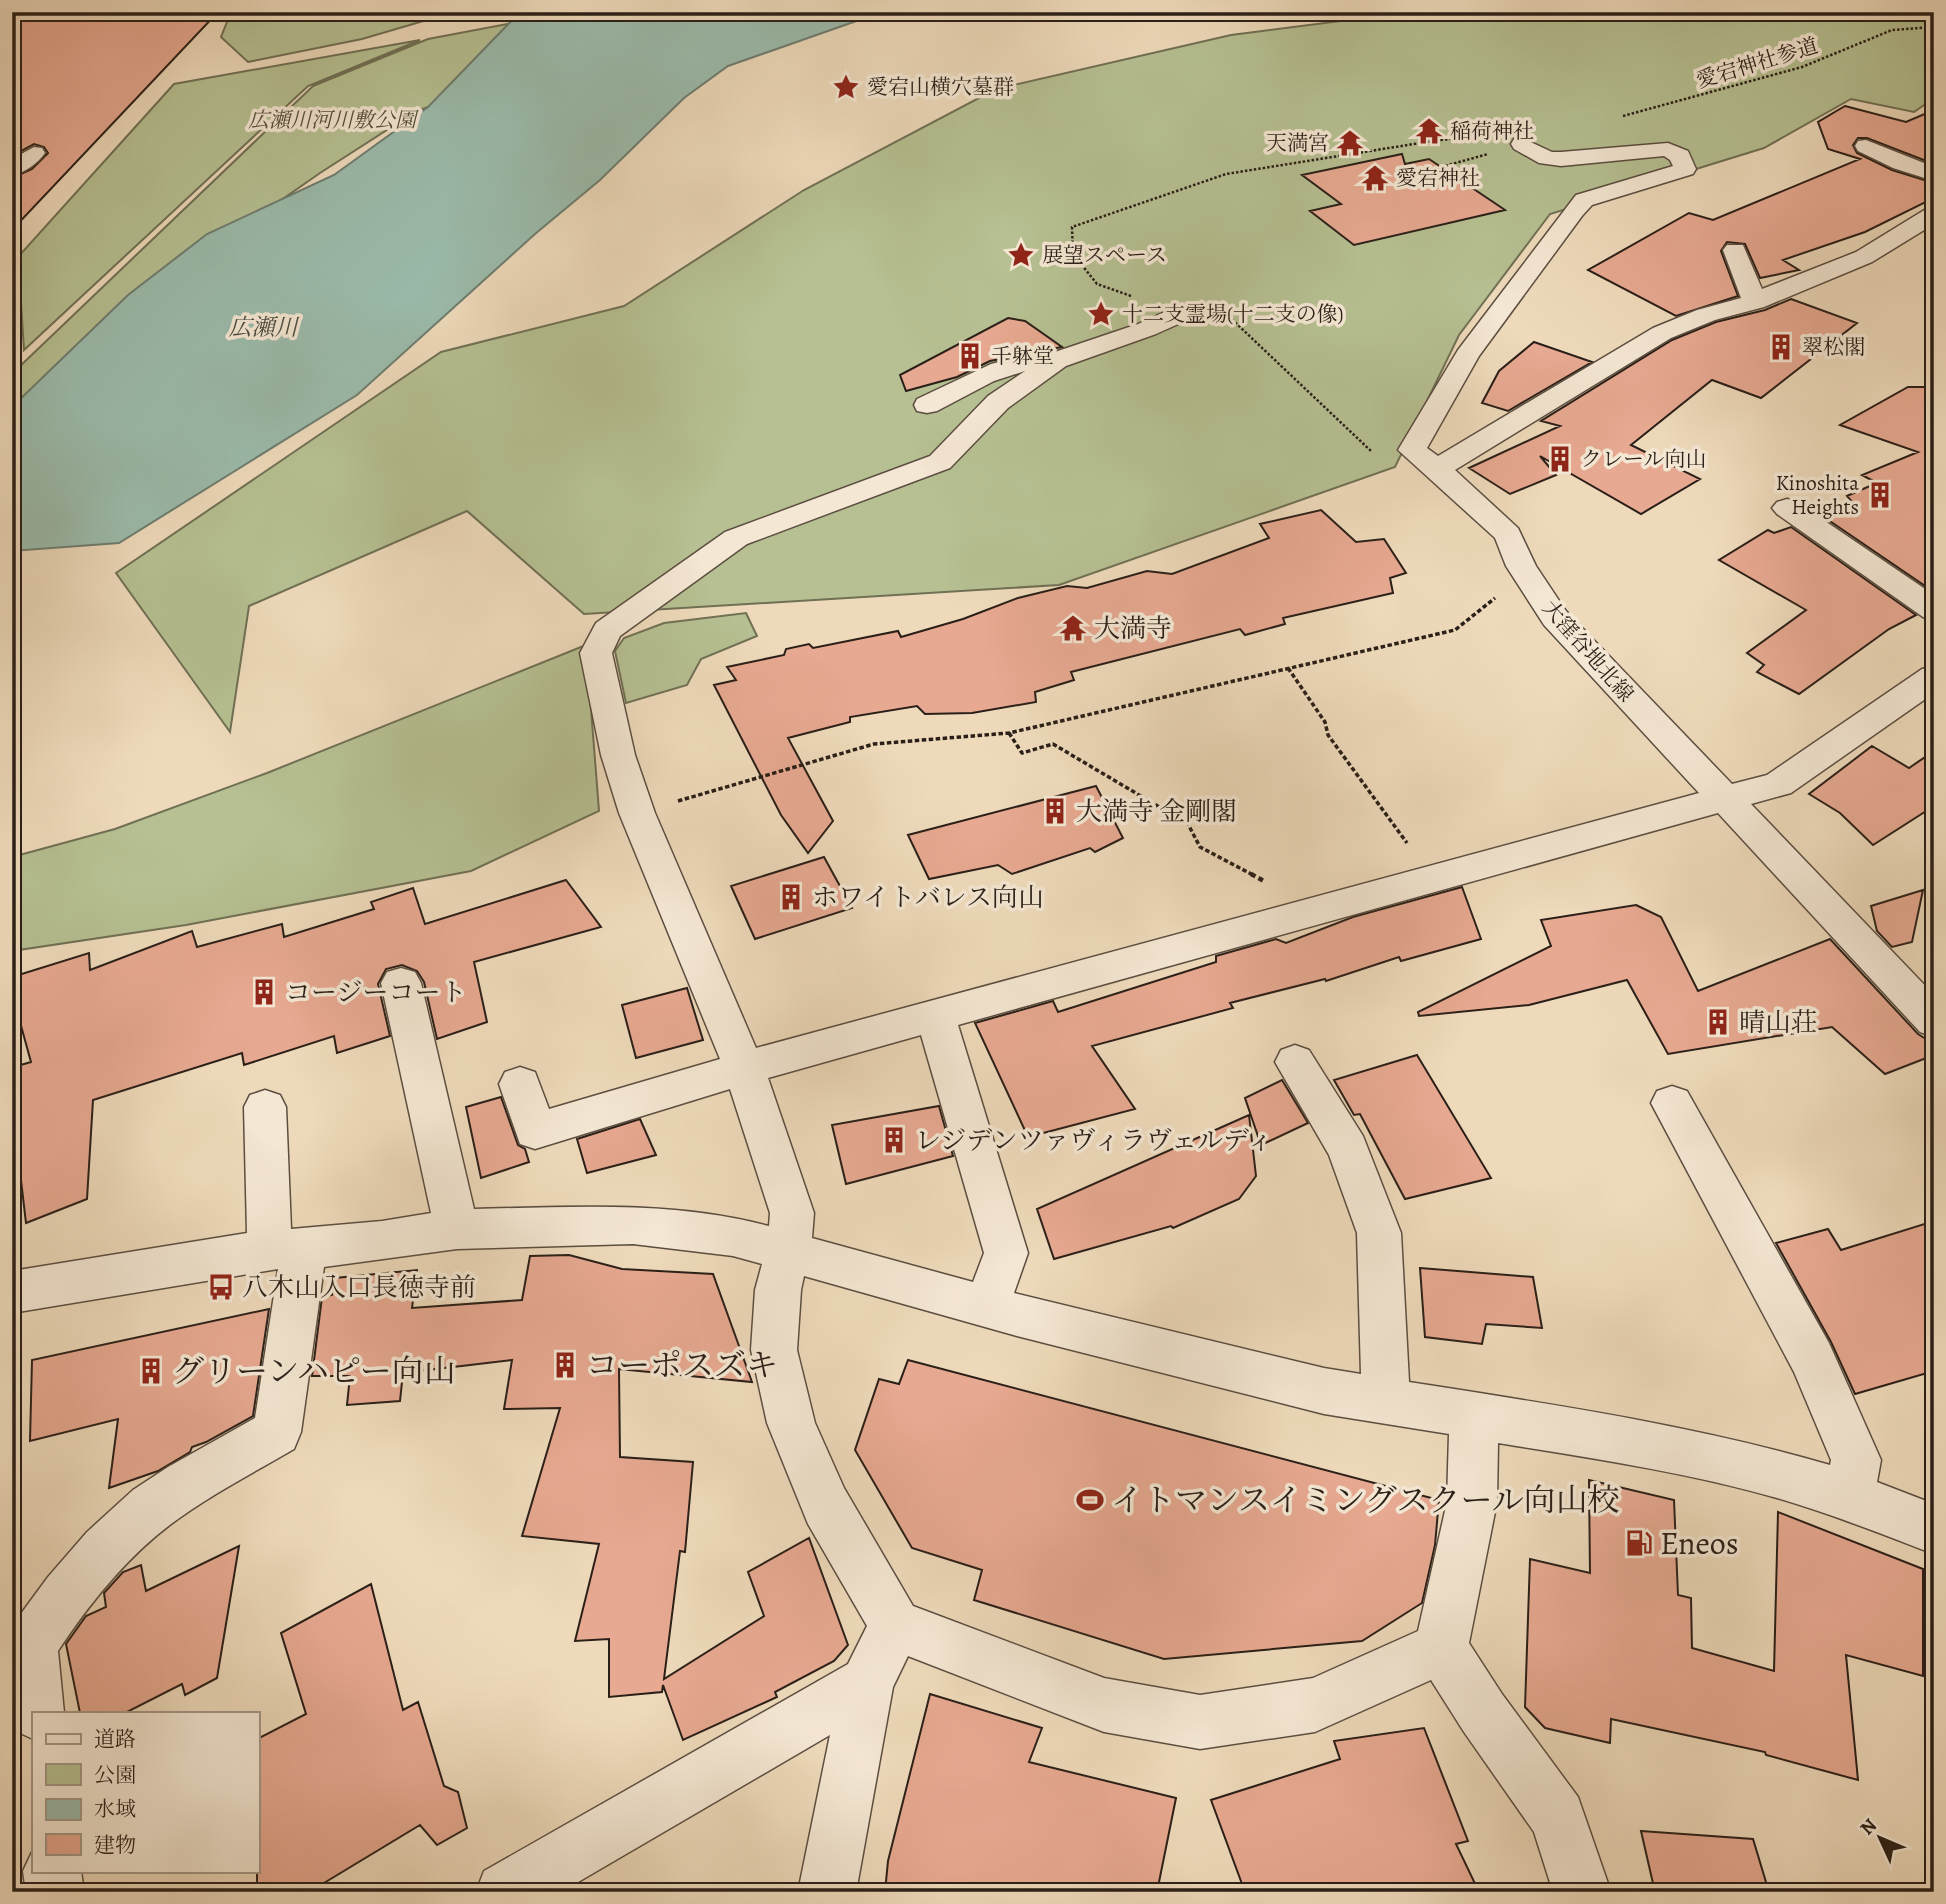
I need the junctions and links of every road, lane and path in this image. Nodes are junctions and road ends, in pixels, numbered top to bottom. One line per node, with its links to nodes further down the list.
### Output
1 (1934, 27): 2 (path, 愛宕神社参道)
2 (1614, 119)
3 (1522, 145): 11 (path); 16 (street, 大窪谷地北線)
4 (1866, 146): 7 (street)
5 (34, 153): 6 (street)
6 (12, 169)
7 (1934, 174)
8 (1934, 214): 10 (street)
9 (1735, 250): 10 (street)
10 (1755, 302): 16 (street)
11 (1187, 311): 13 (street)
12 (1224, 312): 15 (path)
13 (1057, 360): 14 (street); 24 (street)
14 (927, 405)
15 (1374, 454)
16 (1437, 469): 23 (street, 大窪谷地北線)
17 (1787, 508): 19 (street)
18 (1503, 592): 20 (path)
19 (1934, 610)
20 (1288, 668): 22 (path); 25 (path)
21 (1934, 677): 23 (street)
22 (1009, 733): 24 (path); 26 (path)
23 (1724, 799): 25 (street); 29 (street, 大窪谷地北線)
24 (637, 813): 31 (street)
25 (1432, 878): 26 (street)
26 (1321, 912): 28 (street)
27 (401, 984): 35 (street)
28 (934, 1016): 31 (street); 39 (street)
29 (1934, 1021)
30 (1295, 1062): 40 (street)
31 (744, 1068): 32 (street); 37 (street)
32 (520, 1084)
33 (1672, 1103): 42 (street)
34 (265, 1107): 36 (street)
35 (457, 1229): 36 (street); 37 (street)
36 (287, 1249): 38 (street); 46 (street)
37 (788, 1252): 39 (street); 44 (street)
38 (12, 1292)
39 (988, 1306): 40 (street)
40 (1386, 1401): 41 (street)
41 (1474, 1415): 42 (street); 45 (street)
42 (1850, 1496): 43 (street)
43 (1934, 1529)
44 (895, 1625): 45 (street); 47 (street)
45 (1441, 1648): 53 (street)
46 (21, 1651): 48 (street)
47 (867, 1683): 51 (street); 52 (street)
48 (37, 1712)
49 (52, 1872): 50 (street)
50 (55, 1892)
51 (505, 1892)
52 (827, 1892)
53 (1582, 1892)

